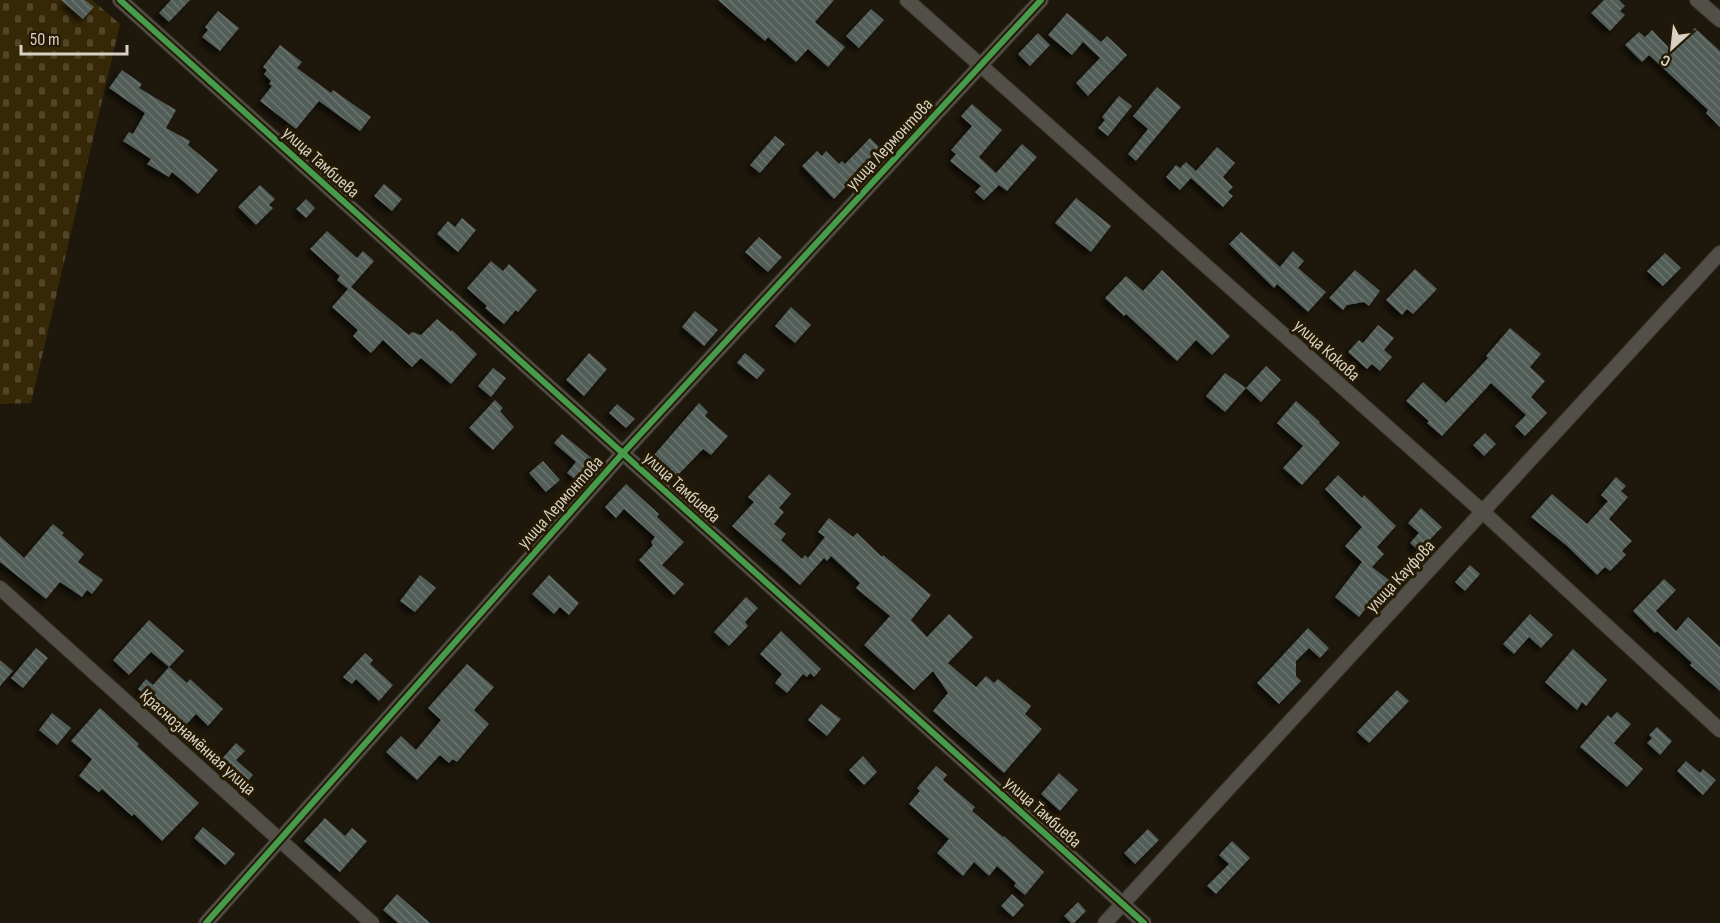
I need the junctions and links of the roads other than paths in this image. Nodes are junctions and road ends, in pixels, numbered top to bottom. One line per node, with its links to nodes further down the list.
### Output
1 (120, 0): 8 (street, улица Тамбиева)
2 (906, 0): 6 (street, улица Кокова)
3 (1041, 0): 6 (street, улица Лермонтова)
4 (1697, 0): 5 (street)
5 (1720, 20)
6 (981, 67): 8 (street, улица Лермонтова); 9 (street, улица Кокова)
7 (1720, 253): 9 (street, улица Кауфова)
8 (622, 454): 12 (street, улица Лермонтова); 13 (street, улица Тамбиева)
9 (1483, 512): 11 (street, улица Кокова); 13 (street, улица Кауфова)
10 (0, 588): 12 (street, Краснознамённая улица)
11 (1720, 730)
12 (280, 840): 14 (street, улица Лермонтова); 15 (street, Краснознамённая улица)
13 (1123, 903): 16 (street, улица Кауфова); 17 (street, улица Тамбиева)
14 (206, 923)
15 (372, 923)
16 (1105, 923)
17 (1144, 923)

